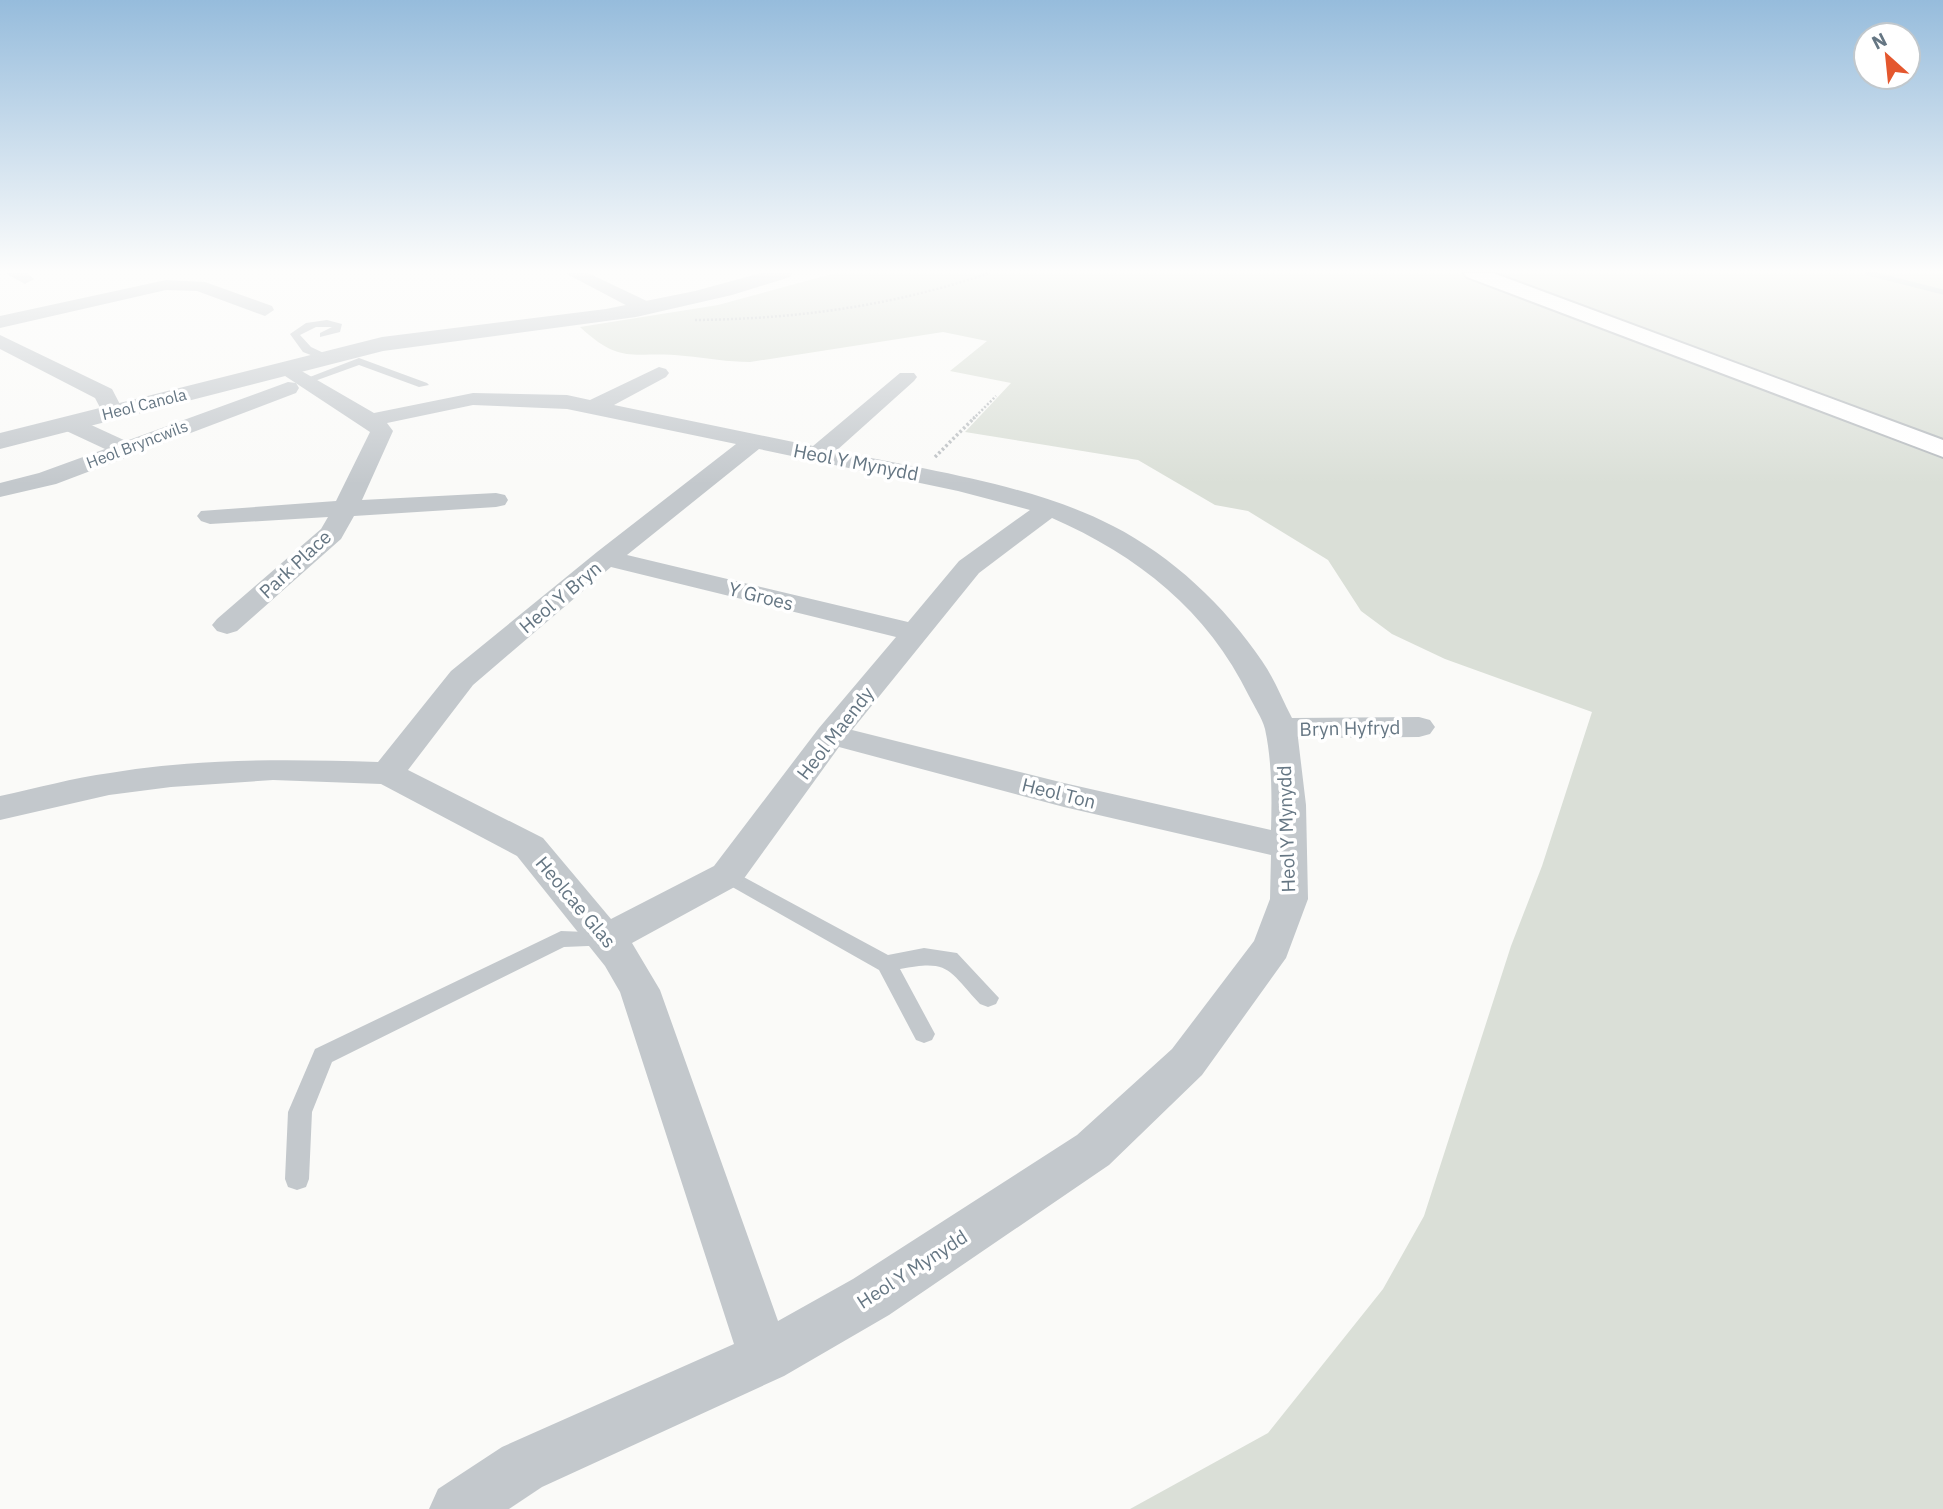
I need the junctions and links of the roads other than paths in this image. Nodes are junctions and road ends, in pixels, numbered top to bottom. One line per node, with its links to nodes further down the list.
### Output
1 (5, 343): 9 (street)
2 (352, 343): 6 (street, Heol Canola)
3 (1662, 343): 15 (main road)
4 (659, 373): 8 (street)
5 (907, 377): 16 (street)
6 (283, 384): 7 (lane); 9 (street, Heol Canola); 10 (street); 14 (street, Heol Bryncwils)
7 (423, 385)
8 (594, 407): 10 (street, Heol Y Mynydd); 13 (street, Heol Y Mynydd)
9 (113, 412): 11 (street, Heol Canola)
10 (370, 420): 19 (street, Park Place)
11 (68, 424): 12 (street, Heol Canola); 14 (street)
12 (0, 441)
13 (753, 442): 16 (street, Heol Y Mynydd); 22 (street, Heol Y Bryn)
14 (124, 449): 17 (street, Heol Bryncwils)
15 (1943, 449)
16 (818, 454): 20 (street, Heol Y Mynydd)
17 (0, 490)
18 (496, 500): 19 (street, Park Place)
19 (345, 508): 21 (street, Park Place); 23 (street, Park Place)
20 (1050, 508): 24 (street, Heol Maendy); 26 (street, Heol Y Mynydd)
21 (210, 516)
22 (606, 558): 24 (street, Y Groes); 28 (street, Heol Y Bryn)
23 (226, 617)
24 (916, 633): 27 (street, Heol Maendy)
25 (1419, 727): 26 (street, Bryn Hyfryd)
26 (1282, 728): 30 (street, Heol Y Mynydd)
27 (831, 735): 30 (street, Heol Ton); 31 (street, Heol Maendy)
28 (387, 773): 29 (street, Heolcae Glas); 32 (street, Heolcae Glas)
29 (0, 808)
30 (1289, 847): 37 (street, Heol Y Mynydd)
31 (727, 875): 32 (street, Heol Maendy); 33 (lane)
32 (606, 939): 36 (lane); 37 (street, Heolcae Glas)
33 (886, 964): 34 (lane); 35 (lane)
34 (988, 998)
35 (925, 1034)
36 (297, 1180)
37 (765, 1357): 38 (street, Heol Y Mynydd)
38 (458, 1509)

